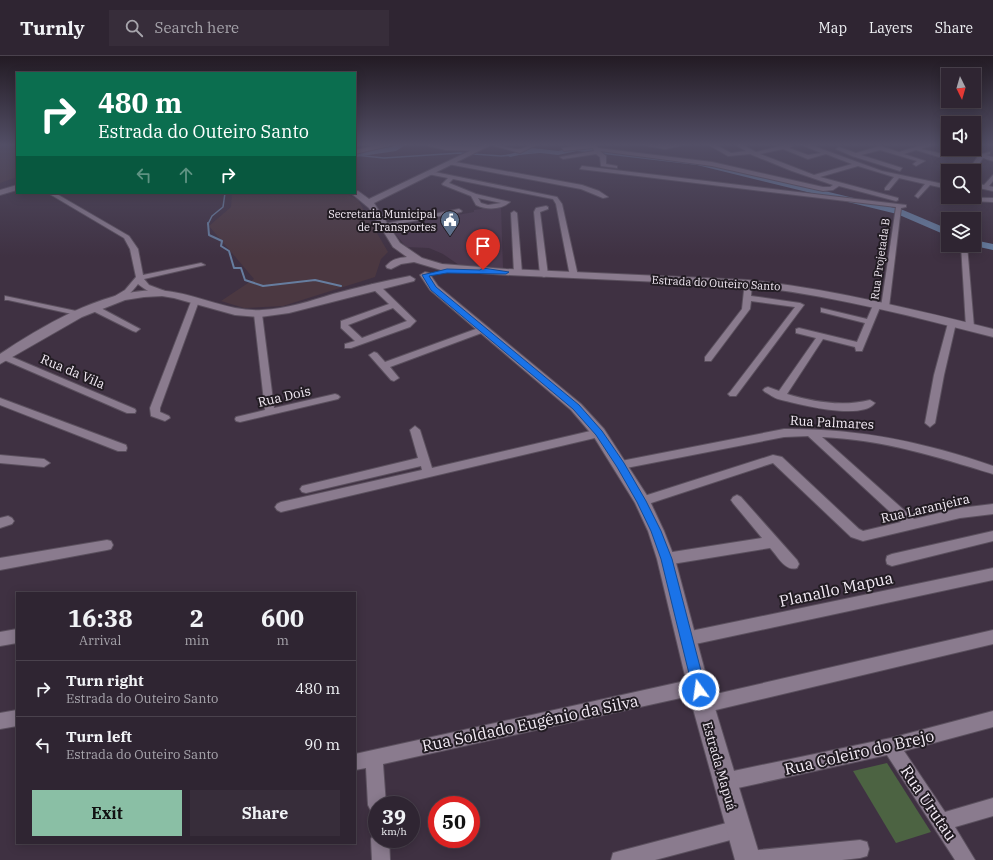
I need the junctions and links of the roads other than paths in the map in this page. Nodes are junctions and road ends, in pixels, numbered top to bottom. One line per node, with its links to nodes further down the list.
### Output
1 (412, 182): 32 (main road)
2 (447, 182): 26 (street)
3 (470, 182): 46 (street)
4 (552, 182): 29 (street)
5 (695, 182): 33 (street)
6 (736, 182): 15 (street)
7 (771, 182): 15 (street)
8 (792, 182): 14 (street)
9 (827, 182): 14 (street)
10 (895, 182): 21 (street)
11 (922, 182): 13 (street)
12 (990, 182): 19 (street)
13 (929, 183): 16 (street); 28 (street)
14 (837, 185): 33 (street)
15 (775, 186): 20 (street)
16 (941, 186)
17 (981, 186): 19 (street)
18 (16, 187): 23 (main road)
19 (986, 187): 22 (street)
20 (796, 189)
21 (887, 189)
22 (993, 189)
23 (0, 192)
24 (53, 194): 47 (street)
25 (356, 194): 32 (main road)
26 (474, 195)
27 (981, 195): 31 (street)
28 (918, 196)
29 (605, 197)
30 (981, 198): 31 (street)
31 (993, 198)
32 (369, 202): 37 (main road)
33 (900, 207): 58 (street, Rua Projetada B)
34 (546, 208): 45 (street)
35 (459, 211): 37 (street)
36 (514, 213): 43 (street)
37 (382, 225): 38 (main road)
38 (396, 246): 40 (main road); 42 (main road)
39 (965, 252): 65 (street)
40 (420, 259): 42 (main road); 44 (main road)
41 (201, 266): 47 (street)
42 (390, 268): 48 (main road, Estrada Mapuá); 51 (main road)
43 (518, 273): 44 (main road, Estrada do Outeiro Santo); 45 (main road, Estrada do Outeiro Santo)
44 (429, 275): 48 (main road, Estrada Mapuá); 48 (main road, Estrada do Outeiro Santo); 67 (main road, Estrada Mapuá)
45 (544, 275): 46 (main road, Estrada do Outeiro Santo)
46 (574, 276): 49 (main road, Estrada do Outeiro Santo)
47 (139, 278): 50 (street); 53 (street)
48 (412, 279): 51 (main road, Estrada do Outeiro Santo)
49 (748, 283): 55 (street); 58 (main road, Estrada do Outeiro Santo)
50 (145, 286): 52 (street); 53 (street)
51 (375, 286): 57 (street); 62 (main road, Estrada do Outeiro Santo)
52 (162, 293): 53 (main road, Estrada do Outeiro Santo); 56 (main road, Estrada do Outeiro Santo)
53 (133, 294): 59 (main road, Estrada do Outeiro Santo)
54 (8, 298): 61 (street)
55 (747, 298): 75 (street); 79 (street)
56 (195, 301): 62 (main road, Estrada do Outeiro Santo); 86 (street)
57 (395, 304): 71 (street); 71 (street)
58 (881, 306): 63 (street, Rua Projetada B); 64 (main road, Estrada do Outeiro Santo)
59 (94, 308): 61 (main road, Estrada do Outeiro Santo); 66 (street)
60 (824, 310): 63 (street)
61 (81, 314): 74 (main road, Estrada do Outeiro Santo)
62 (258, 314): 85 (street)
63 (870, 322): 70 (street, Rua Projetada B)
64 (952, 323): 65 (main road, Estrada do Outeiro Santo); 88 (street)
65 (970, 327): 69 (main road, Estrada do Outeiro Santo)
66 (136, 329)
67 (484, 329): 76 (street); 90 (main road, Estrada Mapuá)
68 (799, 331): 70 (street)
69 (993, 332)
70 (821, 336): 80 (street)
71 (360, 341): 72 (street)
72 (348, 346)
73 (374, 355): 76 (street)
74 (2, 358): 84 (street, Rua da Vila)
75 (708, 359)
76 (384, 366): 77 (street)
77 (394, 378)
78 (768, 390): 80 (street)
79 (733, 394)
80 (780, 396): 83 (street)
81 (335, 397): 85 (street, Rua Dois)
82 (0, 401): 92 (street)
83 (870, 403)
84 (131, 411)
85 (270, 412): 87 (street, Rua Dois)
86 (165, 418)
87 (240, 419)
88 (930, 423)
89 (415, 430): 96 (street)
90 (599, 433): 95 (main road, Estrada Mapuá); 96 (street)
91 (811, 433): 95 (street, Rua Palmares); 97 (street, Rua Palmares); 103 (street)
92 (122, 448)
93 (0, 459): 94 (street)
94 (44, 463)
95 (621, 465): 100 (main road, Estrada Mapuá)
96 (426, 466): 98 (street); 101 (street)
97 (993, 470)
98 (306, 489)
99 (737, 500): 105 (street)
100 (642, 501): 103 (street, Rua Laranjeira); 107 (main road, Estrada Mapuá)
101 (281, 507)
102 (993, 509): 103 (street, Rua Laranjeira)
103 (912, 525)
104 (993, 536): 108 (street)
105 (772, 542): 107 (street); 110 (street)
106 (107, 545): 109 (street)
107 (666, 559): 115 (main road, Estrada Mapuá)
108 (892, 560)
109 (0, 564)
110 (792, 564)
111 (993, 574): 115 (street, Planallo Mapua)
112 (16, 636): 114 (street)
113 (993, 637): 117 (street)
114 (0, 639)
115 (686, 639): 117 (main road, Estrada Mapuá)
116 (685, 689): 122 (street, Rua Soldado Eugênio da Silva)
117 (703, 705): 124 (main road, Estrada Mapuá)
118 (16, 718): 120 (street)
119 (993, 719): 121 (street, Rua Coleiro do Brejo)
120 (0, 721)
121 (891, 746): 124 (street, Rua Coleiro do Brejo); 127 (street, Rua Urutau)
122 (374, 757): 123 (street, Rua Soldado Eugênio da Silva); 125 (street)
123 (356, 762)
124 (724, 782): 128 (main road, Estrada Mapuá)
125 (376, 796)
126 (993, 807): 127 (street)
127 (942, 822): 134 (street, Rua Urutau)
128 (738, 829): 132 (street); 133 (main road, Estrada Mapuá)
129 (380, 848): 131 (street)
130 (860, 850): 133 (street)
131 (381, 860)
132 (620, 860)
133 (748, 860)
134 (966, 860)

